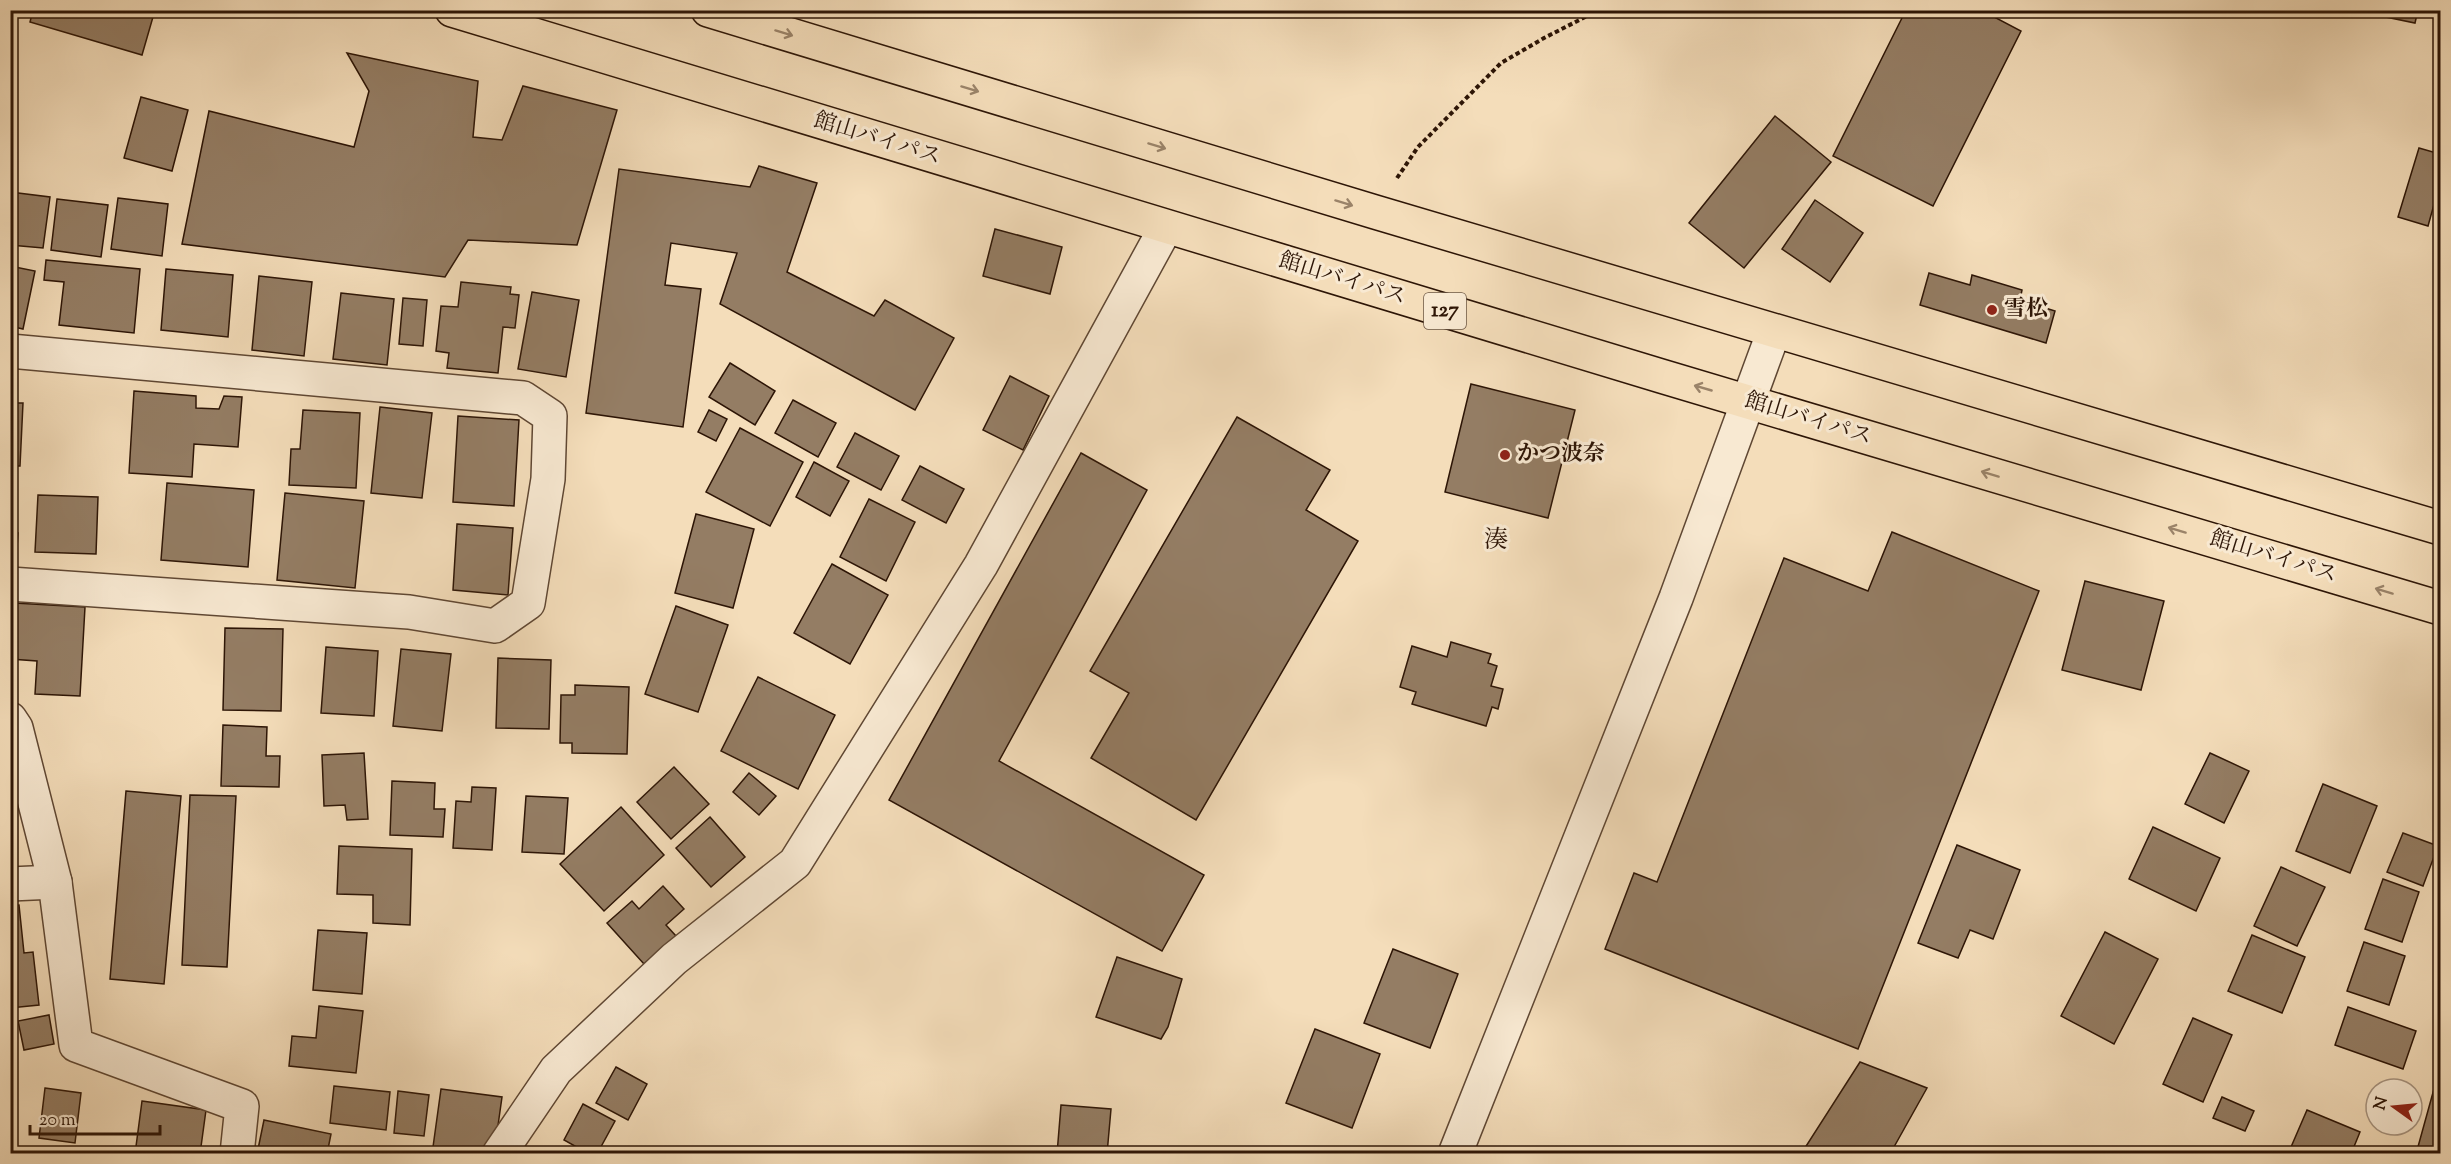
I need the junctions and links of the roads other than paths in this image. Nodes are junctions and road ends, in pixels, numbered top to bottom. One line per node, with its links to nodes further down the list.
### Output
1 (452, 10): 3 (highway, 館山バイパス / 127)
2 (708, 10): 4 (highway, one-way to 4)
3 (1166, 227): 6 (highway, 館山バイパス / 127, one-way to 3); 14 (street)
4 (1774, 331): 6 (street); 7 (highway)
5 (10, 351): 8 (street)
6 (1749, 402): 9 (highway, 館山バイパス / 127, one-way to 6); 15 (street)
7 (2440, 528)
8 (10, 584)
9 (2440, 608)
10 (10, 719): 11 (street)
11 (55, 882): 12 (street); 13 (street)
12 (10, 884)
13 (237, 1154)
14 (499, 1154)
15 (1455, 1154)

